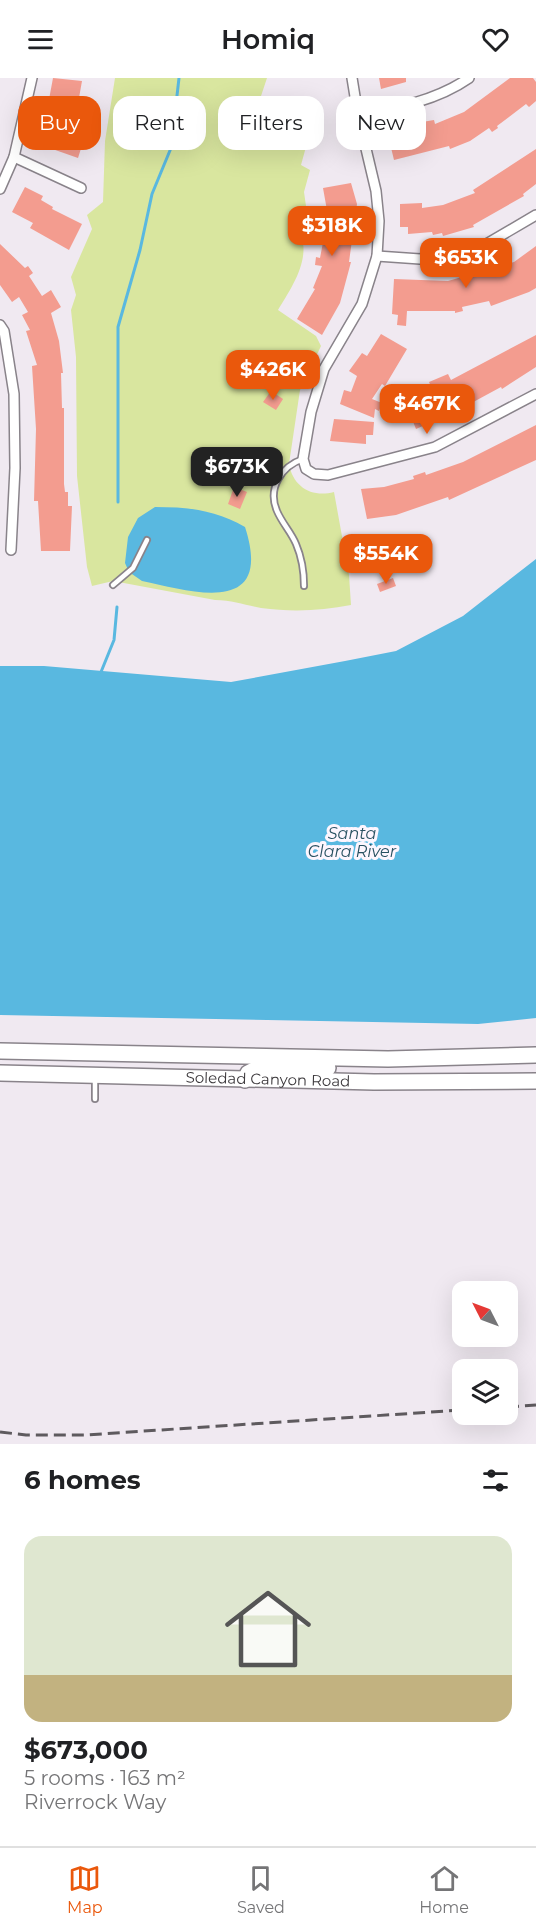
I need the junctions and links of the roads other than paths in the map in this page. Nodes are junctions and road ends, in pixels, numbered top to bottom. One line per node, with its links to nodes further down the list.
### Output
1 (32, 78): 7 (street)
2 (352, 78): 4 (street)
3 (470, 78): 5 (street)
4 (354, 96)
5 (426, 99)
6 (366, 150): 11 (street)
7 (14, 157): 8 (street); 9 (street)
8 (81, 188)
9 (0, 189)
10 (536, 215): 11 (street)
11 (377, 256): 14 (street)
12 (0, 325): 16 (street)
13 (536, 394): 14 (street)
14 (303, 459): 18 (lane)
15 (147, 540): 17 (lane)
16 (11, 550)
17 (113, 585)
18 (304, 586)
19 (0, 1051): 21 (main road, Soledad Canyon Road)
20 (536, 1055): 21 (main road, Soledad Canyon Road)
21 (375, 1058): 24 (main road)
22 (0, 1073): 23 (main road, Soledad Canyon Road)
23 (95, 1076): 24 (main road, Soledad Canyon Road); 26 (lane)
24 (245, 1080): 25 (main road, Soledad Canyon Road)
25 (536, 1081)
26 (95, 1100)

